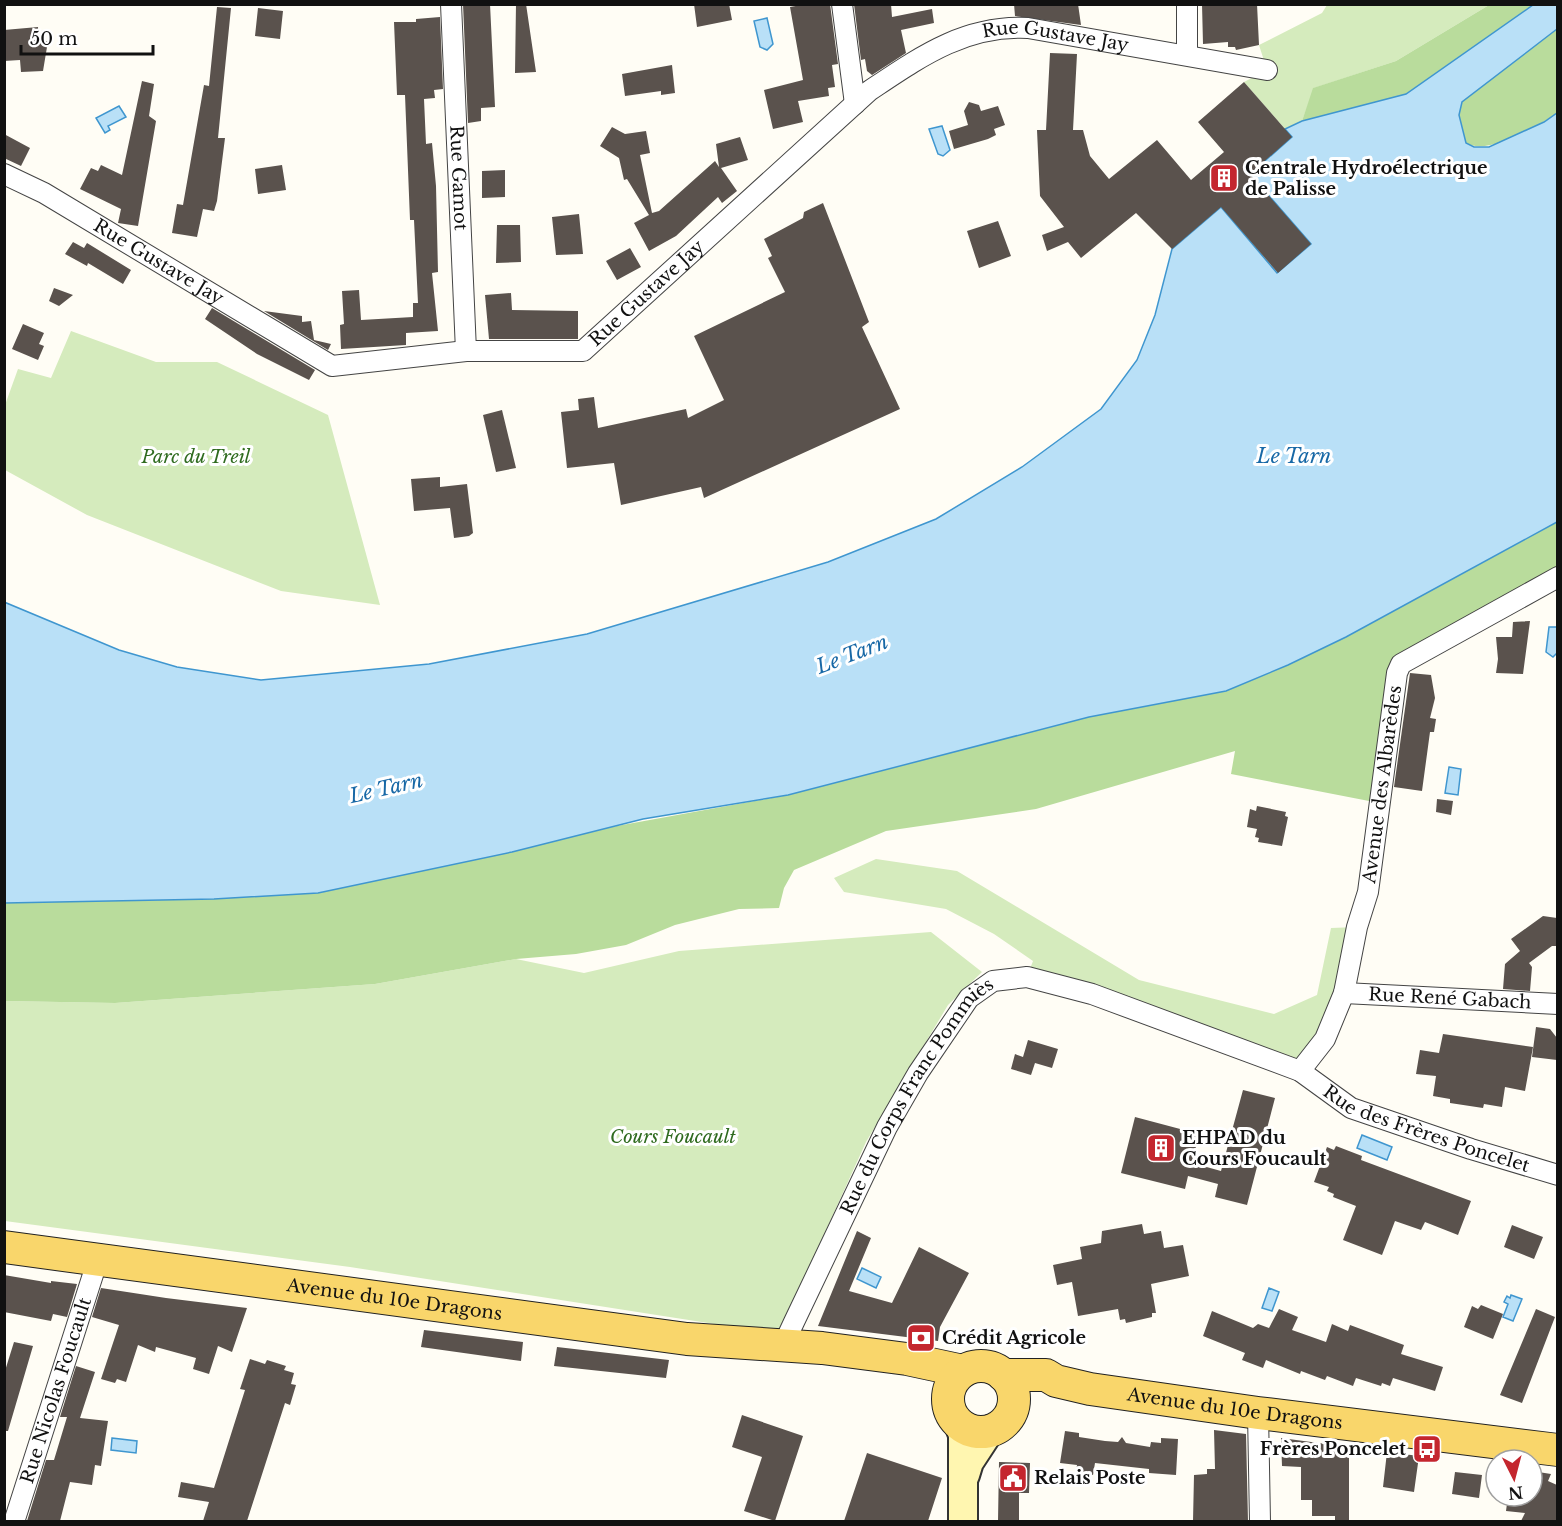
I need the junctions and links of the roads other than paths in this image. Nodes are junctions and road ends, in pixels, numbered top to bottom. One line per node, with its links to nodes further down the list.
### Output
1 (451, 4): 8 (street, Rue Gamot)
2 (842, 4): 6 (street)
3 (1187, 4): 4 (street)
4 (1187, 55): 5 (street, Rue Gustave Jay); 6 (street, Rue Gustave Jay)
5 (1267, 70)
6 (855, 104): 8 (street, Rue Gustave Jay)
7 (4, 174): 8 (street, Rue Gustave Jay)
8 (466, 351)
9 (1557, 577): 10 (street, Avenue des Albarèdes)
10 (1344, 993): 11 (street, Rue René Gabach); 12 (street, Avenue des Albarèdes)
11 (1557, 1004)
12 (1300, 1071): 13 (street, Rue des Frères Poncelet); 16 (street, Rue du Corps Franc Pommiès)
13 (1557, 1175)
14 (4, 1247): 15 (main road, Avenue du 10e Dragons)
15 (98, 1259): 16 (main road, Avenue du 10e Dragons); 26 (street, Rue Nicolas Foucault)
16 (787, 1346): 17 (main road, Avenue du 10e Dragons); 21 (main road, Avenue du 10e Dragons)
17 (963, 1371): 18 (main road); 21 (main road)
18 (1003, 1375): 19 (main road, Avenue du 10e Dragons); 20 (main road)
19 (1056, 1381): 20 (main road); 22 (main road, Avenue du 10e Dragons)
20 (1013, 1405): 23 (main road)
21 (953, 1412): 23 (main road); 25 (street)
22 (1258, 1413): 24 (main road, Avenue du 10e Dragons); 28 (street)
23 (990, 1430): 25 (street)
24 (1557, 1450)
25 (963, 1480): 27 (street)
26 (14, 1521)
27 (963, 1521)
28 (1260, 1521)

